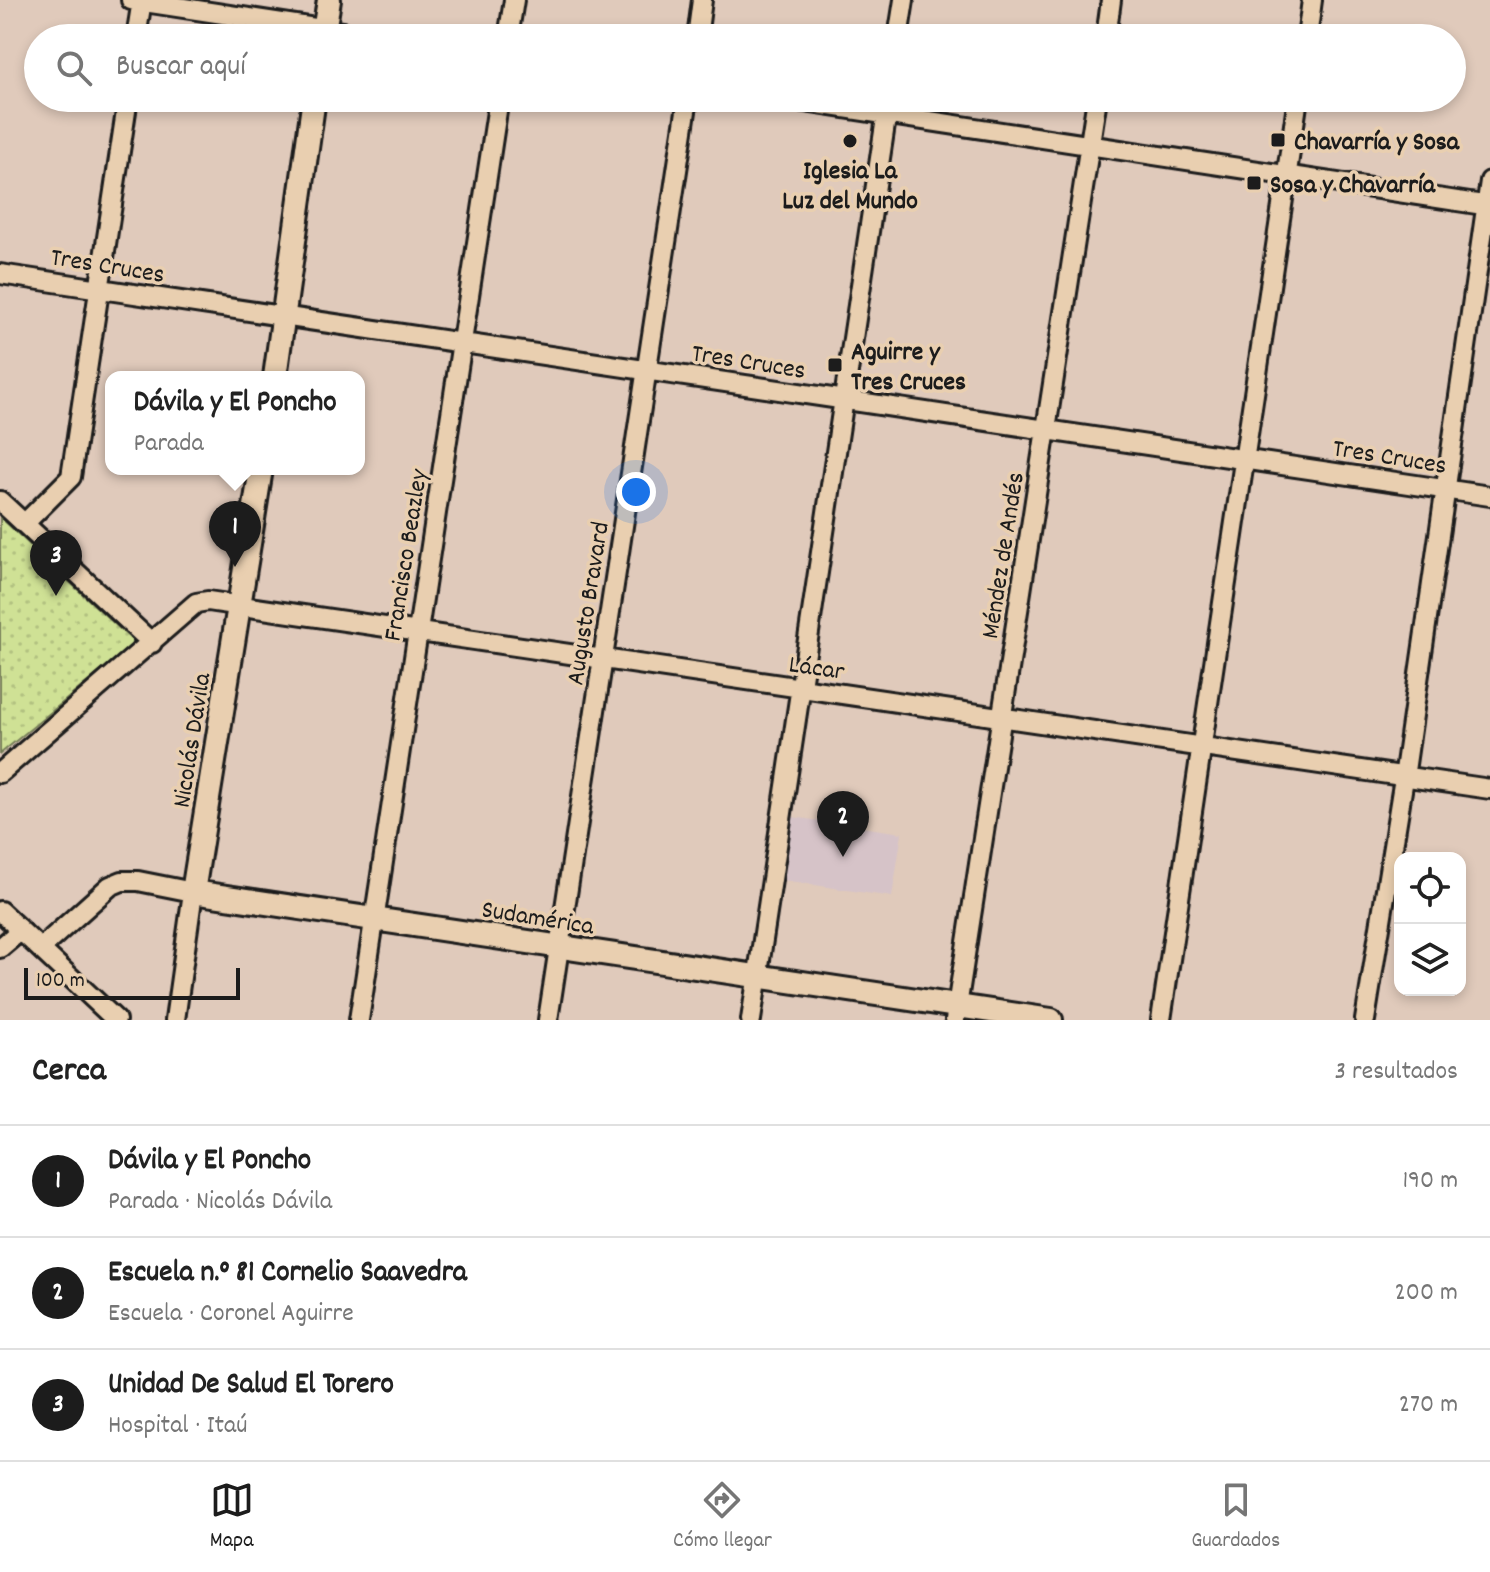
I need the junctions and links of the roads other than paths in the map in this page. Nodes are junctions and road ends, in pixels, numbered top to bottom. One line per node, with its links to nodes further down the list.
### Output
1 (329, 0): 10 (street)
2 (514, 0): 11 (street)
3 (702, 0): 12 (street)
4 (904, 0): 13 (street)
5 (1111, 0): 14 (street)
6 (1312, 0): 15 (street)
7 (138, 1): 8 (street); 9 (street)
8 (137, 24)
9 (267, 24)
10 (325, 24)
11 (510, 24)
12 (699, 24)
13 (900, 24)
14 (1108, 24)
15 (1309, 24)
16 (126, 112): 29 (street)
17 (312, 112): 30 (street)
18 (497, 112): 31 (street, Francisco Beazley)
19 (686, 112): 32 (street, Augusto Bravard)
20 (887, 112): 34 (street)
21 (918, 112): 24 (street)
22 (1095, 112): 24 (street, Méndez de Andés)
23 (1296, 112): 25 (street)
24 (1089, 146): 25 (street); 35 (street, Méndez de Andés)
25 (1287, 176): 27 (street); 36 (street)
26 (1490, 181): 27 (street)
27 (1488, 205): 38 (street)
28 (0, 274): 29 (street, Tres Cruces)
29 (99, 290): 30 (street, Tres Cruces); 41 (street)
30 (283, 317): 31 (street, Tres Cruces); 33 (street)
31 (463, 344): 32 (street, Tres Cruces); 43 (street, Francisco Beazley)
32 (647, 370): 34 (street, Tres Cruces); 45 (street, Augusto Bravard)
33 (276, 371)
34 (844, 400): 35 (street, Tres Cruces); 46 (street)
35 (1046, 430): 36 (street, Tres Cruces); 47 (street, Méndez de Andés)
36 (1245, 459): 38 (street, Tres Cruces); 48 (street)
37 (260, 475): 42 (street, Nicolás Dávila)
38 (1445, 490): 39 (street, Tres Cruces); 50 (street)
39 (1490, 496)
40 (0, 501): 41 (street)
41 (25, 523): 44 (street)
42 (241, 607): 43 (street, Lácar); 44 (street, Lácar); 52 (street, Nicolás Dávila)
43 (418, 631): 45 (street, Lácar); 54 (street, Francisco Beazley)
44 (152, 643): 49 (street, Lácar)
45 (604, 659): 46 (street, Lácar); 58 (street, Augusto Bravard)
46 (800, 691): 47 (street, Lácar); 59 (street)
47 (1002, 718): 48 (street, Lácar); 60 (street, Méndez de Andés)
48 (1203, 749): 50 (street, Lácar); 67 (street)
49 (0, 773)
50 (1404, 778): 51 (street, Lácar); 68 (street)
51 (1490, 789)
52 (193, 892): 54 (street, Sudamérica); 57 (street, Sudamérica); 62 (street, Nicolás Dávila)
53 (0, 911): 55 (street)
54 (374, 918): 58 (street, Sudamérica); 63 (street, Francisco Beazley)
55 (20, 931): 56 (street); 57 (street)
56 (0, 948)
57 (41, 948): 61 (street)
58 (559, 948): 59 (street, Sudamérica); 64 (street, Augusto Bravard)
59 (758, 977): 60 (street, Sudamérica); 65 (street)
60 (956, 1013): 66 (street, Sudamérica)
61 (116, 1020)
62 (175, 1020)
63 (359, 1020)
64 (548, 1020)
65 (751, 1020)
66 (1051, 1020)
67 (1161, 1020)
68 (1365, 1020)

